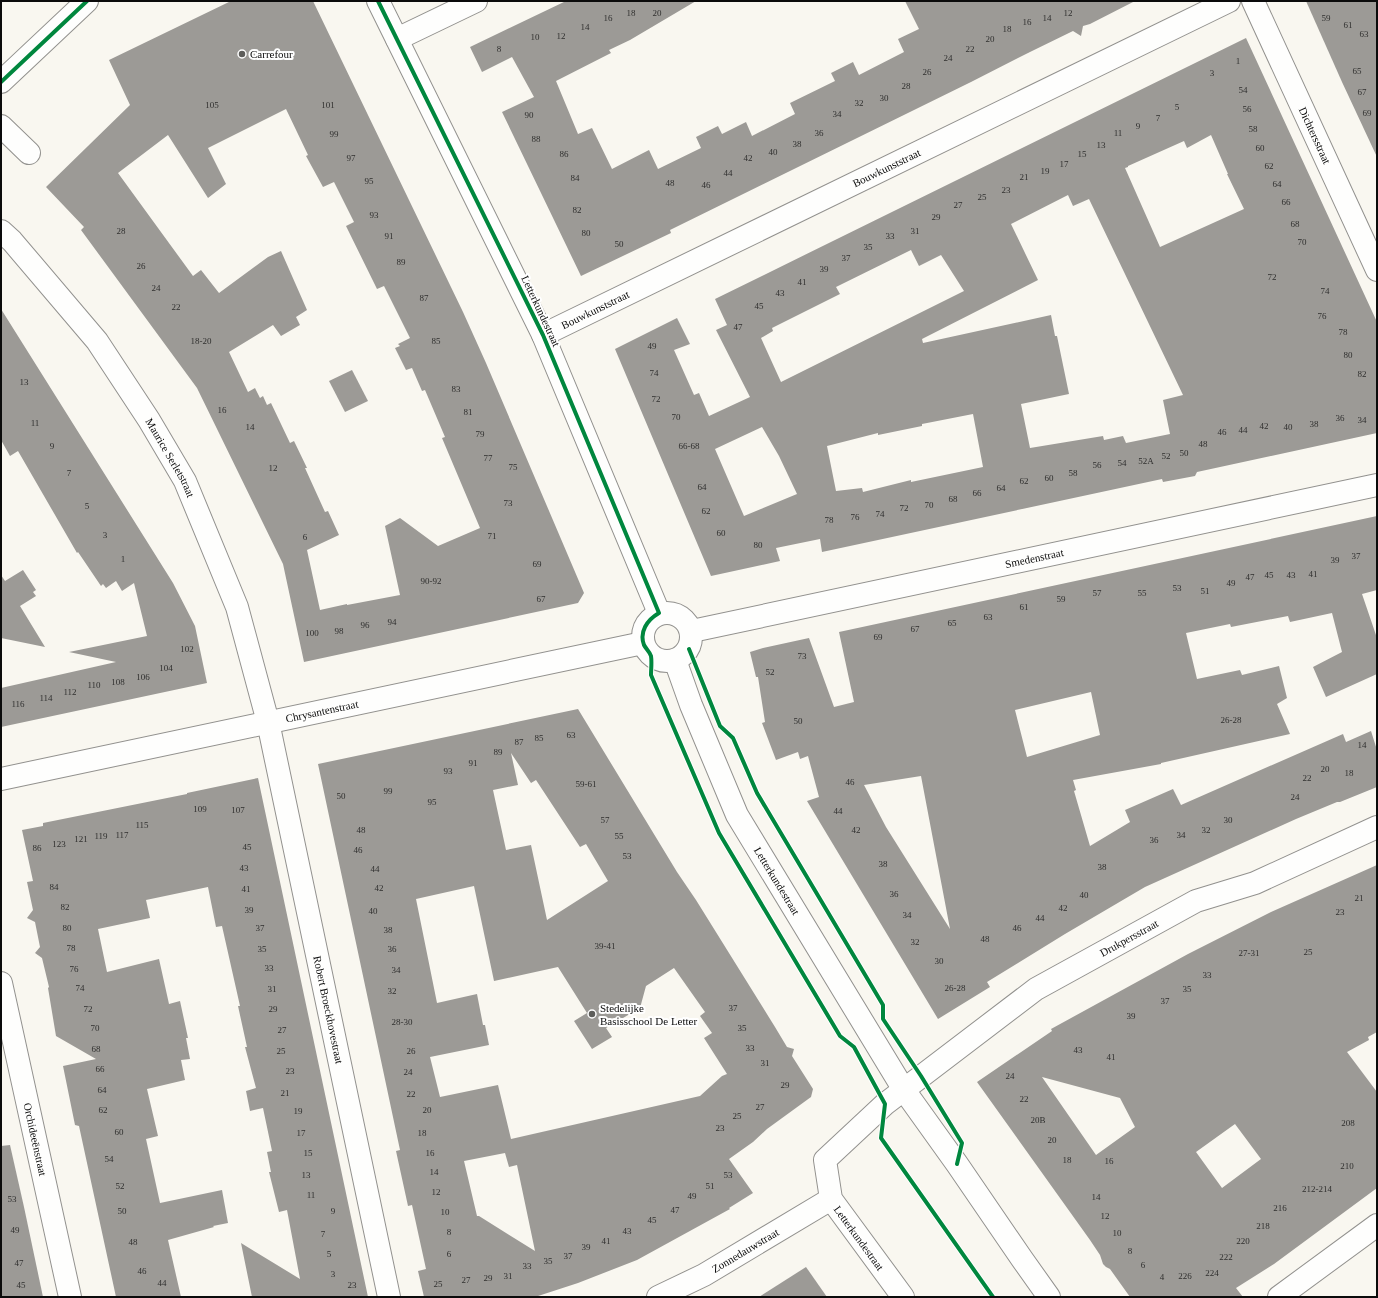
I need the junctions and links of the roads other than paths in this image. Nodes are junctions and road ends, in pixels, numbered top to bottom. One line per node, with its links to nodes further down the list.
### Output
1 (87, 1): 7 (street)
2 (378, 1): 6 (street, Letterkundestraat)
3 (476, 1): 6 (street)
4 (1229, 1): 12 (street, Bouwkunststraat)
5 (1253, 1): 11 (street, Dichtersstraat)
6 (397, 39): 12 (street, Letterkundestraat)
7 (1, 82)
8 (1, 126): 9 (street)
9 (29, 153)
10 (1, 231): 18 (street, Maurice Serletstraat)
11 (1377, 270)
12 (543, 335): 14 (street, Letterkundestraat)
13 (1377, 484): 15 (street, Smedenstraat)
14 (659, 613): 15 (street); 16 (street)
15 (692, 631): 17 (street)
16 (643, 643): 17 (street); 18 (street, Chrysantenstraat)
17 (675, 660): 22 (street, Letterkundestraat)
18 (268, 722): 19 (street, Chrysantenstraat); 26 (street, Robert Broeckhovestraat)
19 (1, 779)
20 (1377, 827): 22 (street, Drukpersstraat)
21 (1, 982): 25 (street, Orchideeënstraat)
22 (904, 1090): 23 (street, Letterkundestraat); 29 (street, Letterkundestraat)
23 (831, 1199): 27 (street, Zonnedauwstraat); 28 (street, Letterkundestraat)
24 (1377, 1225): 30 (street)
25 (70, 1297)
26 (389, 1297)
27 (658, 1297)
28 (903, 1297)
29 (1049, 1297)
30 (1279, 1297)

